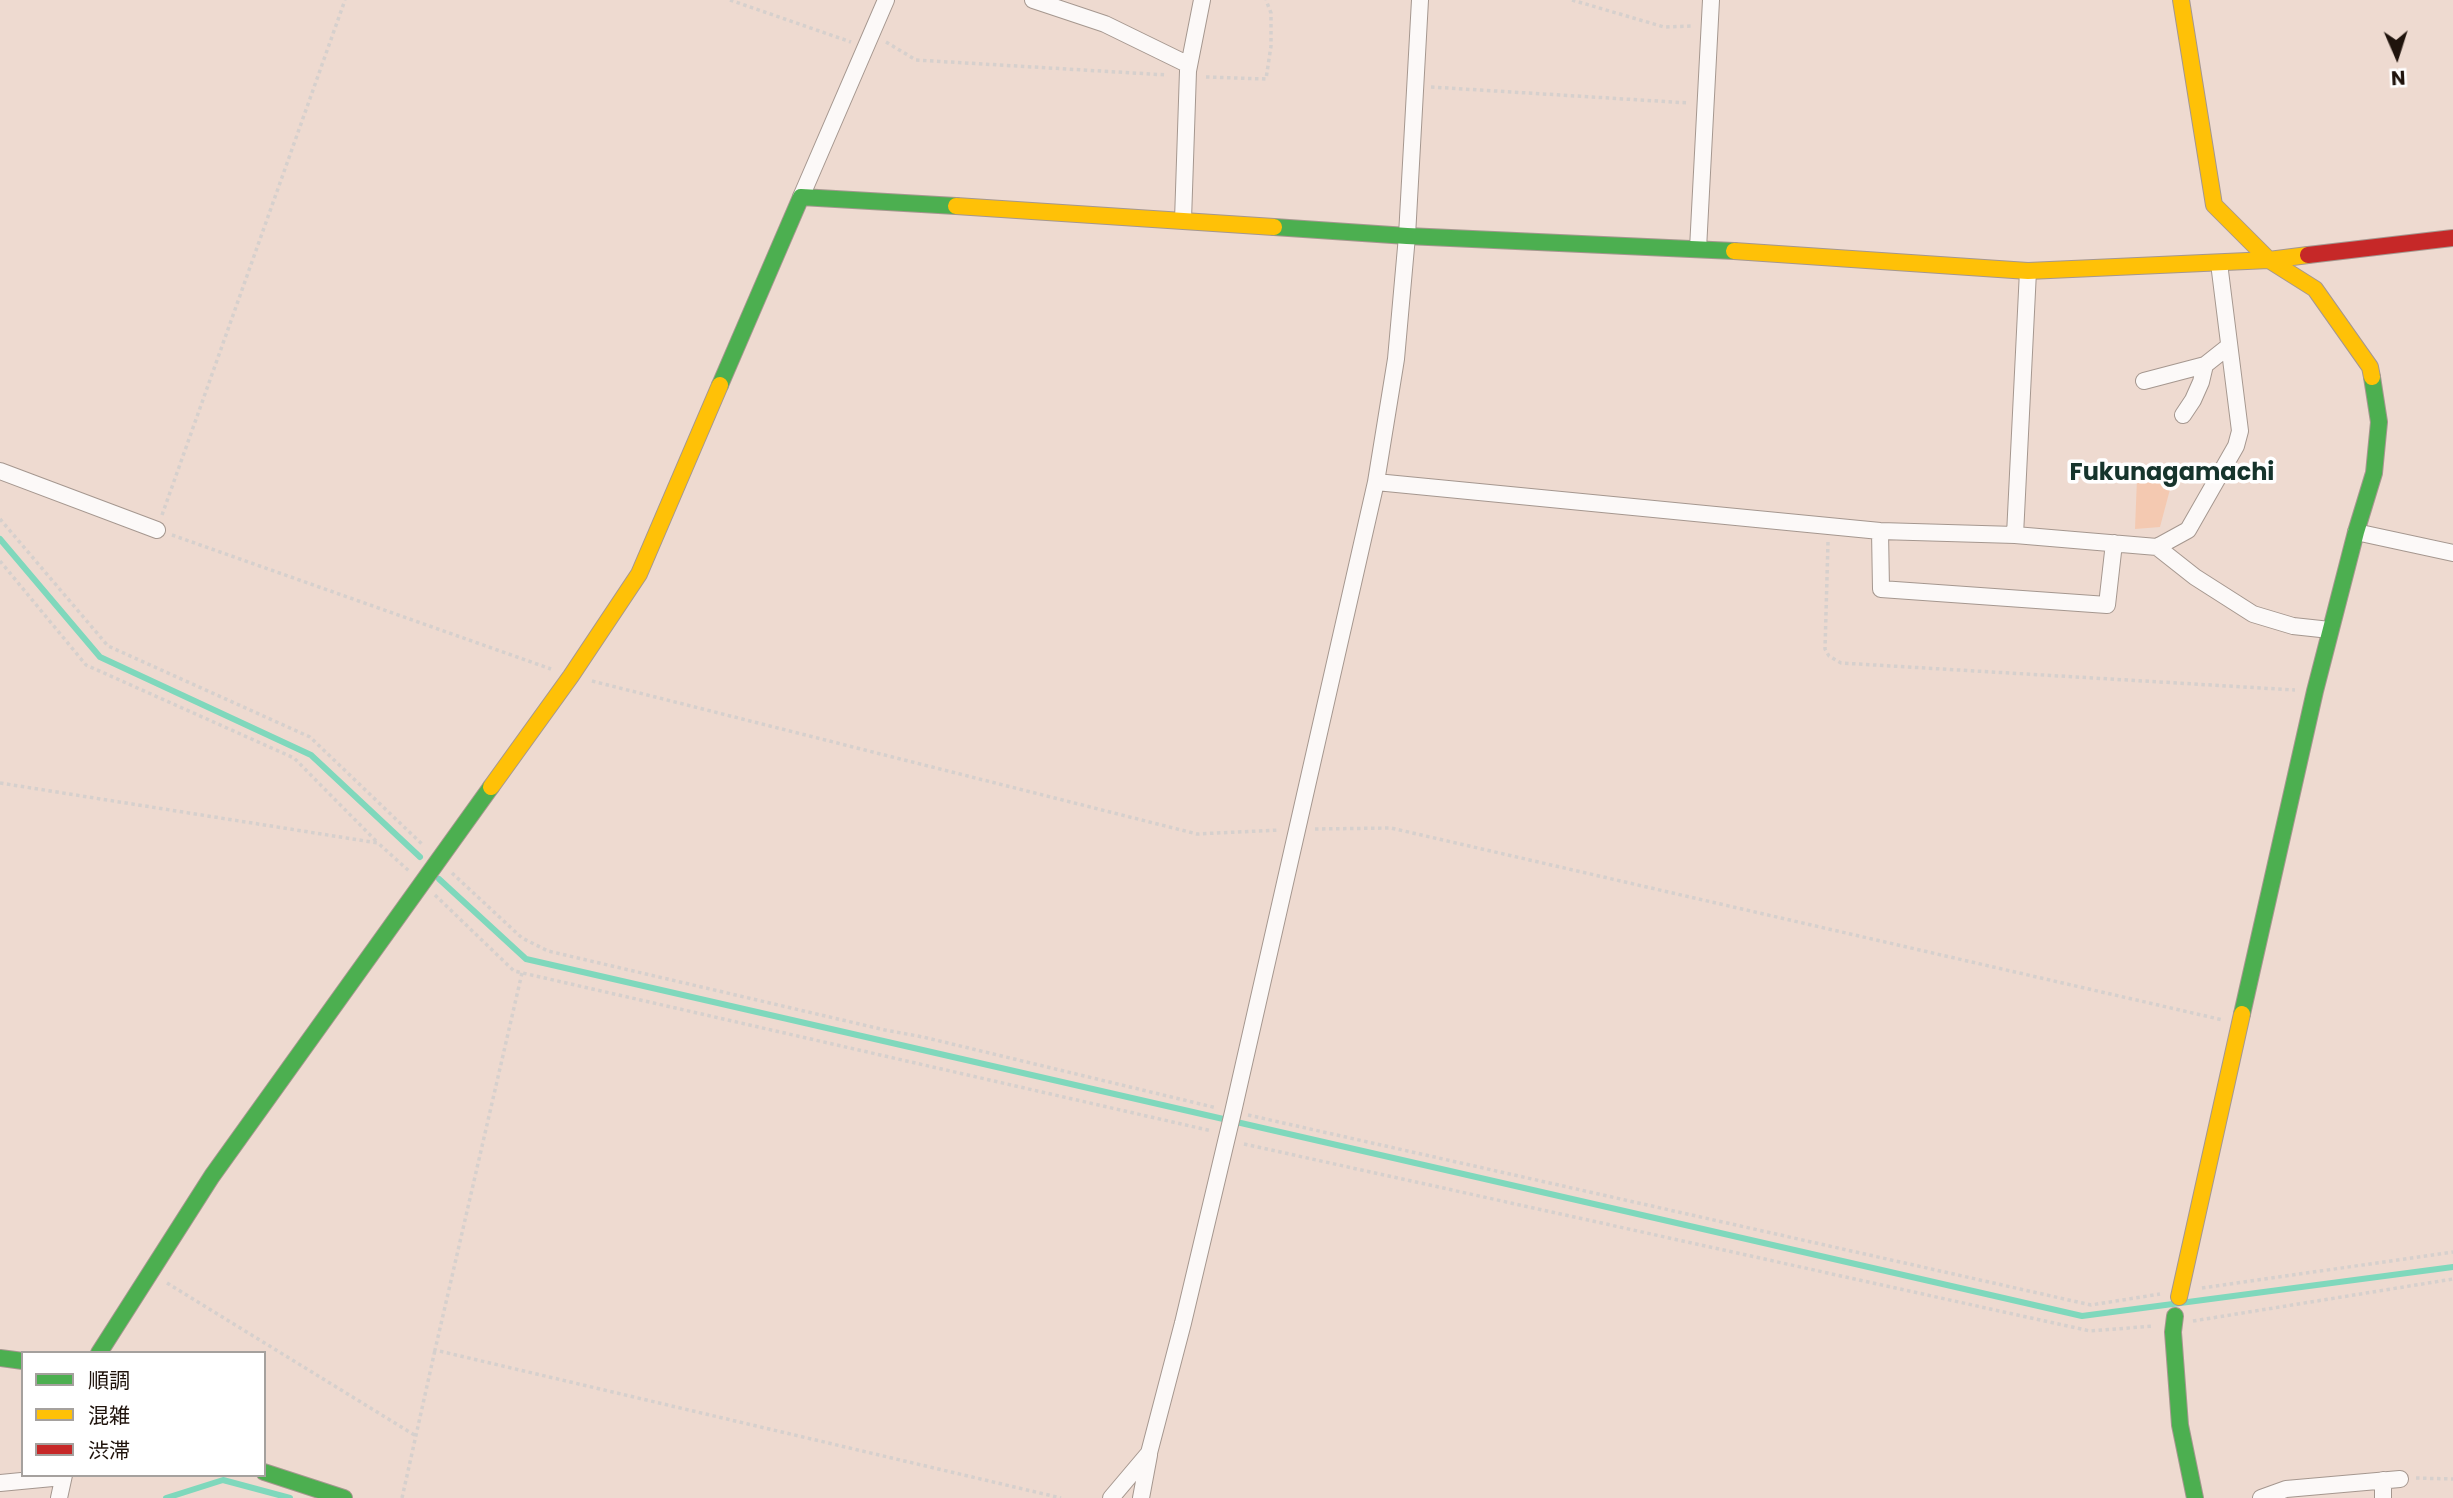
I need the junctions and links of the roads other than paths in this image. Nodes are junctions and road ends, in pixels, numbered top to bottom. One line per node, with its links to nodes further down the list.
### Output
1 (886, 0): 9 (street)
2 (1032, 0): 7 (street)
3 (1202, 0): 8 (street)
4 (1420, 0): 11 (street)
5 (1711, 0): 13 (street)
6 (2181, 0): 14 (street)
7 (1059, 4): 8 (street)
8 (1188, 71): 10 (street)
9 (801, 197): 10 (street); 31 (street)
10 (1183, 220): 11 (street)
11 (1407, 236): 13 (street); 22 (street)
12 (2453, 238): 14 (street)
13 (1698, 249): 16 (street)
14 (2269, 260): 15 (street); 25 (street)
15 (2219, 263): 16 (street); 17 (street)
16 (2028, 271): 26 (street)
17 (2229, 346): 18 (street); 28 (street)
18 (2205, 365): 19 (street); 20 (street)
19 (2144, 381)
20 (2183, 415)
21 (0, 471): 23 (street)
22 (1376, 482): 24 (street); 34 (street)
23 (156, 530)
24 (1880, 531): 26 (street); 27 (street)
25 (2356, 532): 29 (street); 30 (street)
26 (2014, 535): 27 (street)
27 (2114, 543): 28 (street)
28 (2157, 547): 30 (street)
29 (2453, 554)
30 (2330, 631): 45 (street)
31 (100, 1351)
32 (0, 1358): 33 (street)
33 (21, 1361)
34 (1149, 1453): 43 (street); 44 (street)
35 (266, 1473): 42 (street)
36 (55, 1477): 40 (street)
37 (64, 1477): 41 (street)
38 (2400, 1479): 39 (street)
39 (2383, 1480): 46 (street); 47 (street)
40 (0, 1483)
41 (59, 1498)
42 (344, 1498)
43 (1111, 1498)
44 (1141, 1498)
45 (2195, 1498)
46 (2262, 1498)
47 (2383, 1498)

